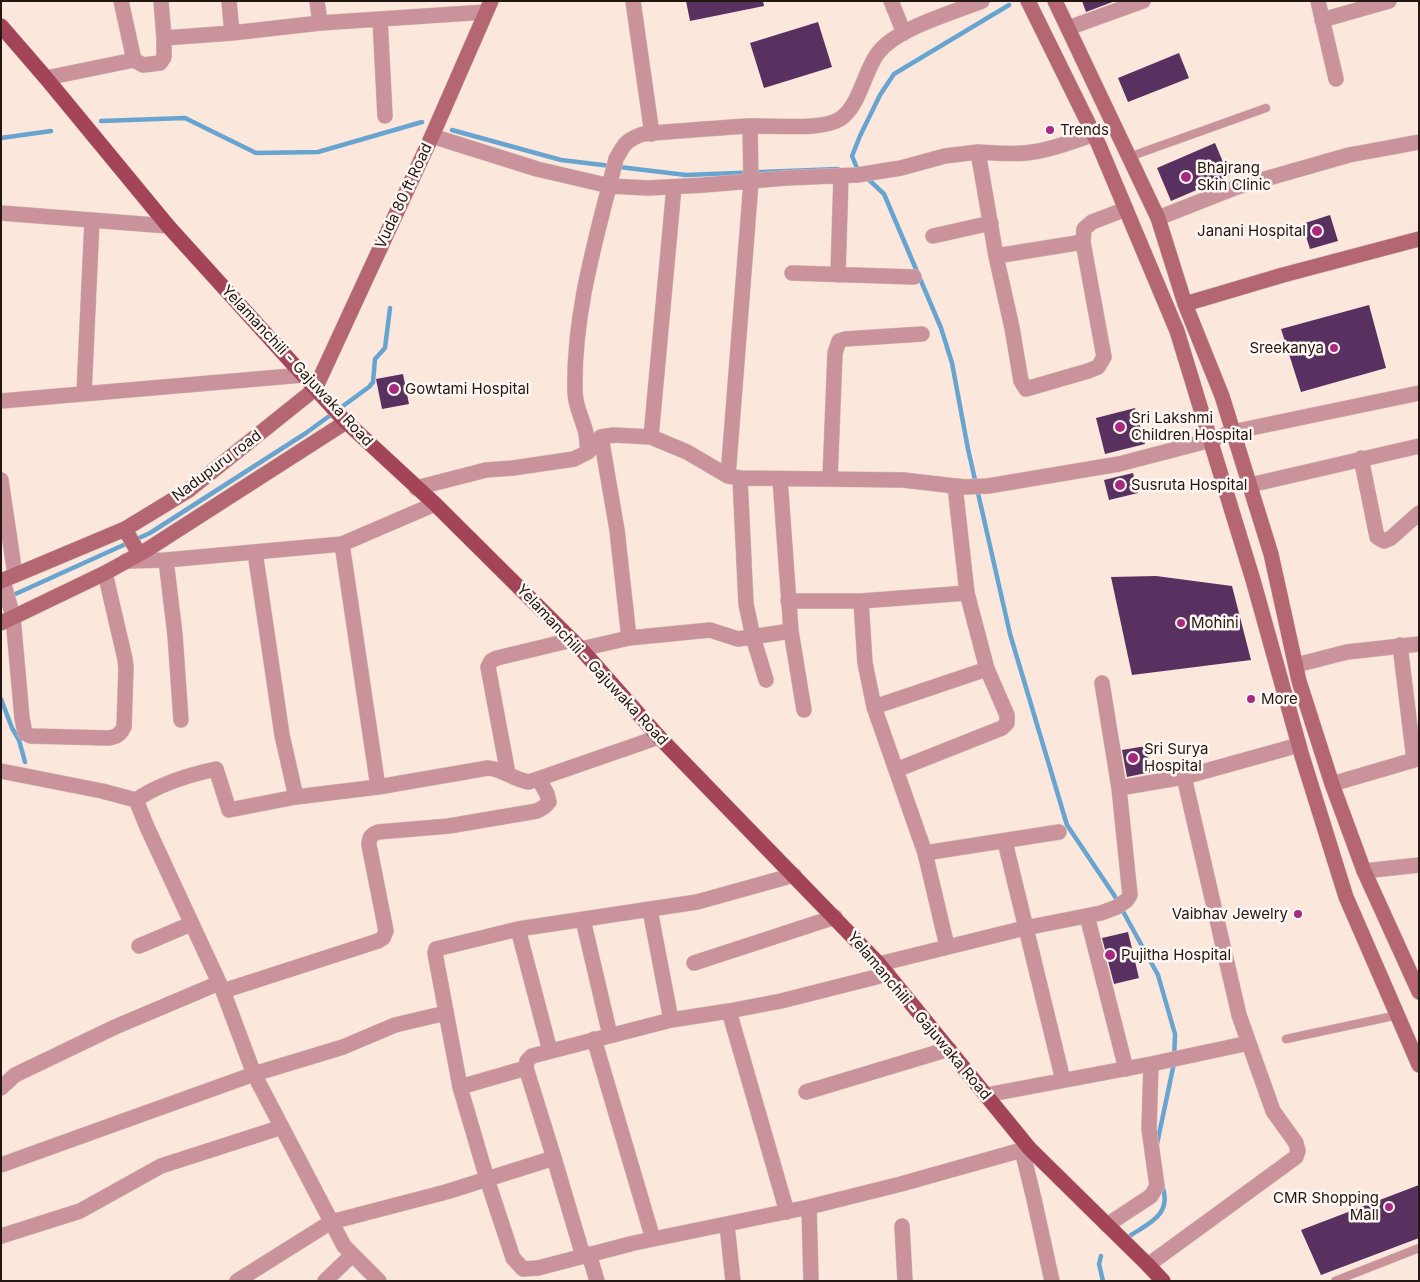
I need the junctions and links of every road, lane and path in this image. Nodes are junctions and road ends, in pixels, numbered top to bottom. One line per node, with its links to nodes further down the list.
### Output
1 (121, 1): 22 (street)
2 (161, 1): 21 (street)
3 (229, 1): 19 (street)
4 (317, 1): 16 (street)
5 (633, 1): 28 (street)
6 (891, 1): 20 (street)
7 (982, 1): 20 (street)
8 (1028, 1): 29 (main road)
9 (1056, 1): 18 (main road)
10 (1143, 1): 18 (street)
11 (1318, 1): 15 (street)
12 (1389, 1): 15 (street)
13 (489, 6): 14 (street); 30 (main road, Vuda 80 ft Road)
14 (380, 19): 16 (street); 26 (street)
15 (1322, 20): 24 (street)
16 (320, 23): 19 (street)
17 (1, 26): 23 (main road, Yelamanchili - Gajuwaka Road)
18 (1068, 28): 33 (main road)
19 (232, 33): 21 (street)
20 (904, 33): 27 (street)
21 (164, 38): 22 (street)
22 (134, 60): 23 (street)
23 (46, 78): 43 (main road, Yelamanchili - Gajuwaka Road)
24 (1336, 79)
25 (1266, 108): 33 (lane)
26 (385, 116)
27 (750, 126): 28 (street); 35 (street)
28 (652, 134): 36 (street)
29 (1094, 134): 32 (street); 38 (main road)
30 (432, 136): 36 (street); 54 (main road, Vuda 80 ft Road)
31 (1419, 142): 40 (street)
32 (978, 152): 34 (street); 42 (street)
33 (1129, 157): 40 (main road)
34 (841, 176): 35 (street); 49 (street)
35 (751, 182): 37 (street); 66 (street)
36 (610, 186): 37 (street); 64 (street)
37 (674, 187): 61 (street)
38 (1126, 209): 46 (street); 62 (main road)
39 (1, 213): 41 (street)
40 (1158, 218): 51 (main road)
41 (92, 220): 43 (street); 56 (street)
42 (991, 223): 44 (street); 47 (street)
43 (168, 226): 53 (main road, Yelamanchili - Gajuwaka Road)
44 (933, 236)
45 (1419, 239): 51 (main road)
46 (1082, 242): 47 (street); 47 (street)
47 (996, 256)
48 (792, 273): 49 (street)
49 (838, 275): 50 (street)
50 (914, 277)
51 (1185, 304): 59 (main road)
52 (922, 334): 68 (street)
53 (303, 375): 54 (main road, Yelamanchili - Gajuwaka Road); 56 (street)
54 (318, 392): 58 (main road, Yelamanchili - Gajuwaka Road); 75 (main road, Nadupuru road)
55 (1419, 393): 59 (street)
56 (84, 394): 57 (street)
57 (1, 401)
58 (344, 420): 72 (main road, Yelamanchili - Gajuwaka Road); 78 (main road)
59 (1232, 432): 62 (street); 70 (main road)
60 (601, 437): 61 (street); 64 (street); 88 (street)
61 (651, 437): 66 (street)
62 (1210, 440): 71 (street); 100 (main road)
63 (1419, 446): 65 (street)
64 (588, 452): 72 (street)
65 (1361, 458): 70 (street); 74 (street)
66 (734, 477): 67 (street); 87 (street)
67 (780, 479): 68 (street); 83 (street)
68 (830, 479): 71 (street)
69 (1, 480): 81 (street)
70 (1250, 485): 92 (main road)
71 (960, 487): 82 (street)
72 (416, 488): 73 (main road, Yelamanchili - Gajuwaka Road)
73 (434, 504): 76 (street); 89 (main road, Yelamanchili - Gajuwaka Road)
74 (1419, 513)
75 (125, 529): 78 (main road); 81 (main road, Nadupuru road)
76 (342, 544): 77 (street); 107 (street)
77 (254, 552): 79 (street); 109 (street)
78 (133, 557): 79 (street); 80 (main road)
79 (166, 560): 98 (street)
80 (104, 573): 85 (main road); 85 (street)
81 (6, 579): 85 (street)
82 (967, 593): 84 (street); 93 (street)
83 (788, 601): 84 (street); 86 (street)
84 (861, 601): 96 (street)
85 (7, 620)
86 (790, 631): 87 (street); 97 (street)
87 (753, 637): 88 (street); 94 (street)
88 (628, 638): 89 (street)
89 (576, 644): 99 (main road, Yelamanchili - Gajuwaka Road); 103 (street)
90 (1419, 644): 91 (street)
91 (1400, 646): 92 (street); 106 (street)
92 (1296, 665): 106 (main road)
93 (987, 669): 96 (street); 101 (street)
94 (766, 680)
95 (1102, 683): 108 (street)
96 (874, 707): 101 (street)
97 (804, 710)
98 (181, 720)
99 (659, 737): 105 (street); 116 (main road, Yelamanchili - Gajuwaka Road)
100 (1299, 745): 104 (street); 132 (main road)
101 (896, 770): 113 (street)
102 (1, 771): 110 (street)
103 (508, 774): 105 (street); 107 (street)
104 (1184, 777): 108 (street); 137 (street)
105 (540, 780): 128 (street)
106 (1332, 784): 115 (main road)
107 (378, 787): 109 (street)
108 (1119, 788): 118 (street)
109 (296, 797): 110 (street)
110 (136, 800): 121 (street)
111 (1059, 832): 112 (street)
112 (1005, 842): 113 (street); 122 (street)
113 (925, 853): 125 (street)
114 (1419, 865): 115 (street)
115 (1364, 870): 129 (main road)
116 (794, 875): 117 (street); 119 (main road, Yelamanchili - Gajuwaka Road)
117 (650, 910): 120 (street); 133 (street)
118 (1087, 916): 122 (street); 143 (street)
119 (835, 918): 126 (street); 127 (main road, Yelamanchili - Gajuwaka Road)
120 (583, 920): 123 (street); 134 (street)
121 (191, 924): 124 (street); 128 (street)
122 (1025, 928): 125 (street); 145 (street)
123 (518, 929): 131 (street); 139 (street)
124 (140, 946)
125 (947, 946): 127 (street)
126 (694, 963)
127 (883, 969): 130 (street); 138 (main road, Yelamanchili - Gajuwaka Road)
128 (221, 987): 144 (street); 147 (street)
129 (1419, 992)
130 (729, 1011): 133 (street); 156 (street)
131 (446, 1013): 144 (street); 146 (street)
132 (1398, 1015): 136 (lane); 141 (main road)
133 (671, 1020): 134 (street)
134 (610, 1035): 135 (street)
135 (594, 1039): 139 (street); 162 (street)
136 (1286, 1039)
137 (1249, 1043): 140 (street); 166 (street)
138 (949, 1049): 148 (street); 149 (main road, Yelamanchili - Gajuwaka Road)
139 (550, 1050): 142 (street)
140 (1151, 1064): 143 (street); 159 (street)
141 (1419, 1065)
142 (526, 1068): 146 (street); 152 (street)
143 (1126, 1069): 145 (street)
144 (254, 1074): 150 (street); 153 (street)
145 (1063, 1080): 149 (street)
146 (460, 1087): 154 (street)
147 (1, 1088)
148 (806, 1092)
149 (986, 1095): 151 (main road, Yelamanchili - Gajuwaka Road)
150 (282, 1127): 157 (street); 161 (street)
151 (1025, 1149): 155 (street); 159 (main road, Yelamanchili - Gajuwaka Road); 175 (street)
152 (554, 1158): 154 (street); 165 (street)
153 (1, 1165)
154 (487, 1179): 157 (street); 167 (street)
155 (809, 1207): 156 (street); 173 (street)
156 (787, 1212): 158 (street)
157 (331, 1222): 164 (street); 168 (street)
158 (727, 1225): 162 (street); 172 (street)
159 (1107, 1225): 166 (main road, Yelamanchili - Gajuwaka Road)
160 (902, 1226): 174 (street)
161 (1, 1236)
162 (653, 1239): 165 (street)
163 (1419, 1248): 177 (lane)
164 (352, 1255): 169 (street); 170 (street)
165 (586, 1255): 167 (street); 171 (street)
166 (1148, 1265): 176 (main road, Yelamanchili - Gajuwaka Road)
167 (526, 1275)
168 (238, 1281)
169 (325, 1281)
170 (378, 1281)
171 (596, 1281)
172 (733, 1281)
173 (810, 1281)
174 (904, 1281)
175 (1052, 1281)
176 (1163, 1281)
177 (1335, 1281)

